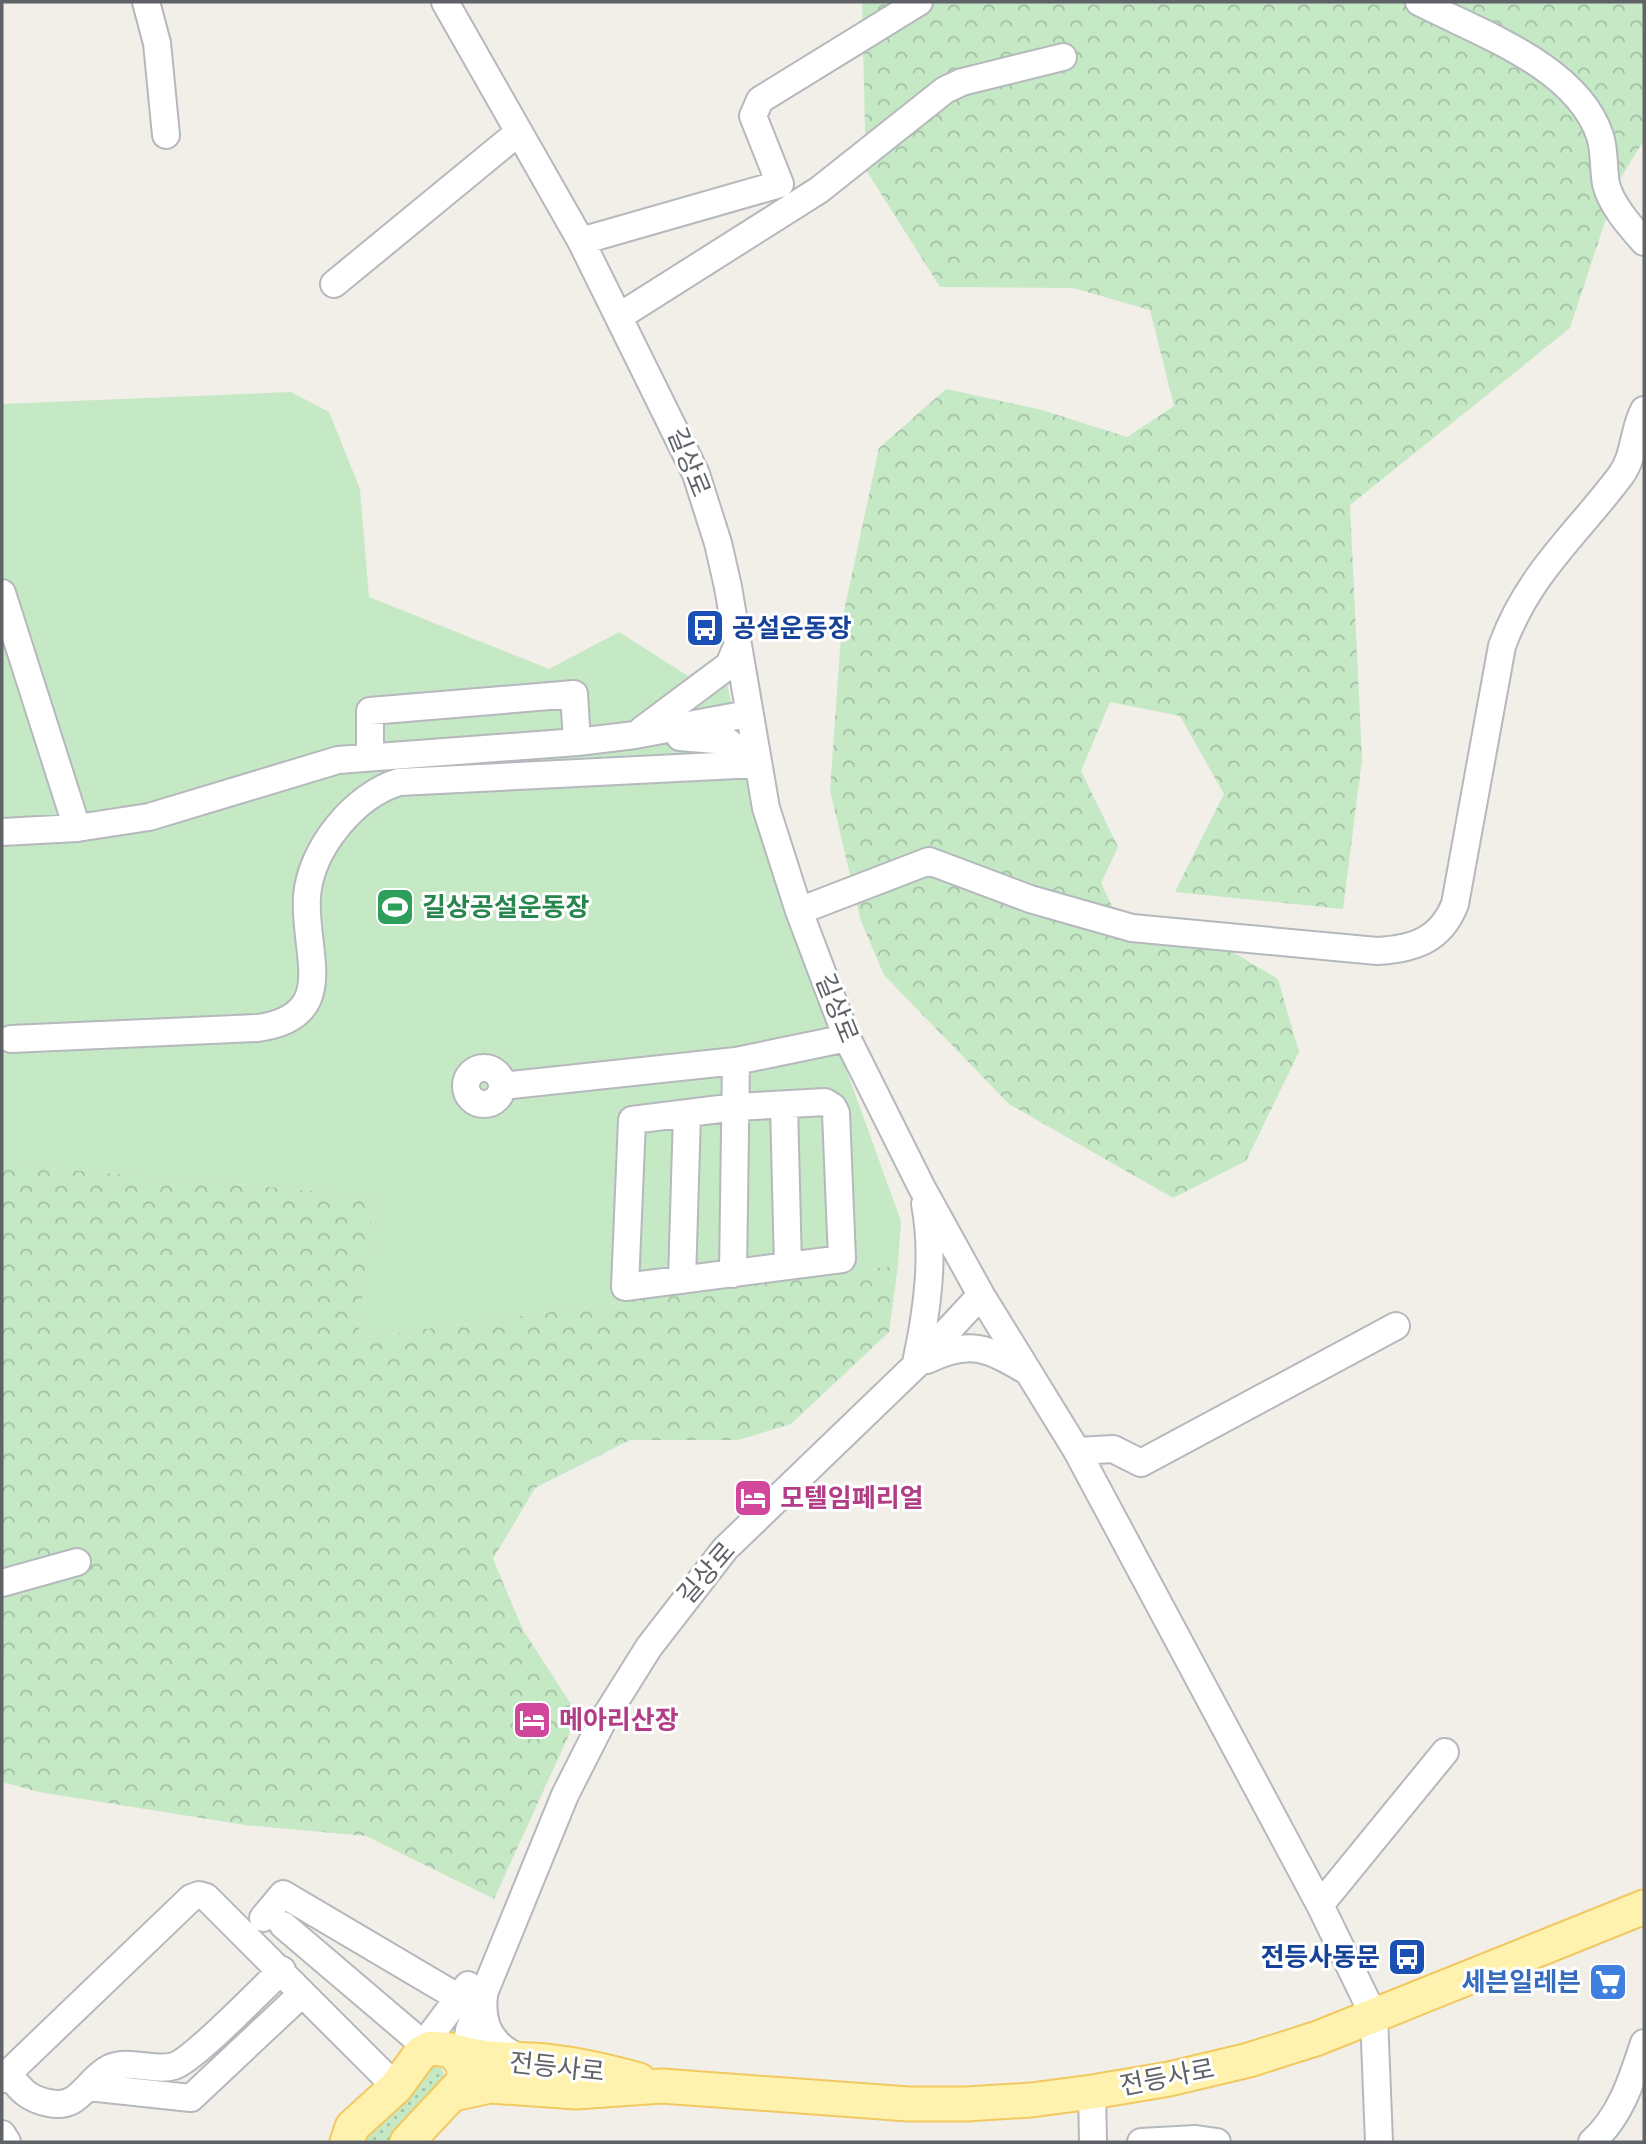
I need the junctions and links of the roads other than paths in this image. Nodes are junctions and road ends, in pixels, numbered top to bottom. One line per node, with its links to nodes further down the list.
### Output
1 (146, 2): 7 (street)
2 (445, 2): 6 (street, 길상로)
3 (919, 2): 8 (street)
4 (1419, 2): 9 (street)
5 (1063, 57): 11 (street)
6 (519, 132): 8 (street, 길상로); 10 (street)
7 (166, 135)
8 (581, 241): 11 (street, 길상로)
9 (1644, 242)
10 (334, 284)
11 (620, 316): 14 (street, 길상로)
12 (1644, 410): 22 (street)
13 (2, 593): 20 (street)
14 (737, 646): 15 (street, 길상로); 16 (street)
15 (748, 714): 16 (street); 19 (street, 길상로)
16 (635, 735): 17 (street); 19 (street)
17 (577, 742): 18 (street); 18 (street)
18 (370, 757): 20 (street)
19 (757, 764): 22 (street, 길상로); 24 (street)
20 (76, 828): 21 (street)
21 (2, 832)
22 (799, 911): 23 (street, 길상로)
23 (847, 1038): 25 (street); 30 (street, 길상로)
24 (11, 1040)
25 (736, 1061): 26 (street); 28 (street)
26 (502, 1086)
27 (785, 1105): 28 (street); 31 (street); 31 (street)
28 (736, 1107): 29 (street); 32 (street)
29 (687, 1114): 33 (street); 33 (street)
30 (922, 1188): 34 (street, 길상로); 36 (street)
31 (788, 1266): 32 (street)
32 (733, 1274): 33 (street)
33 (682, 1280)
34 (981, 1295): 36 (street, 길상로); 37 (street)
35 (1396, 1326): 38 (street)
36 (916, 1365): 37 (street); 42 (street, 길상로)
37 (1030, 1372): 38 (street)
38 (1077, 1451): 43 (street)
39 (77, 1562): 40 (street)
40 (2, 1583)
41 (1445, 1752): 43 (street)
42 (524, 1898): 46 (street, 길상로); 47 (street, 길상로)
43 (1320, 1905): 49 (street)
44 (1644, 1907): 49 (main road, 전등사로)
45 (282, 1970): 50 (street); 54 (street); 55 (street)
46 (485, 1991): 53 (street); 54 (street, 길상로)
47 (459, 1998): 54 (street, 길상로); 54 (street)
48 (291, 2004): 52 (street)
49 (1374, 2016): 58 (main road, 전등사로); 66 (street)
50 (222, 2026): 52 (street); 56 (street)
51 (1644, 2043): 67 (street)
52 (241, 2052): 56 (street)
53 (530, 2060): 54 (main road, 전등사로); 57 (main road, 전등사로)
54 (438, 2065): 57 (main road, 전등사로); 60 (main road); 62 (main road)
55 (5, 2077): 56 (street)
56 (88, 2087)
57 (662, 2087): 58 (main road, 전등사로)
58 (1092, 2092): 63 (street)
59 (2, 2134): 61 (street)
60 (345, 2137)
61 (7, 2142)
62 (407, 2142)
63 (1093, 2142)
64 (1142, 2142): 65 (street)
65 (1217, 2142)
66 (1379, 2142)
67 (1592, 2142)

